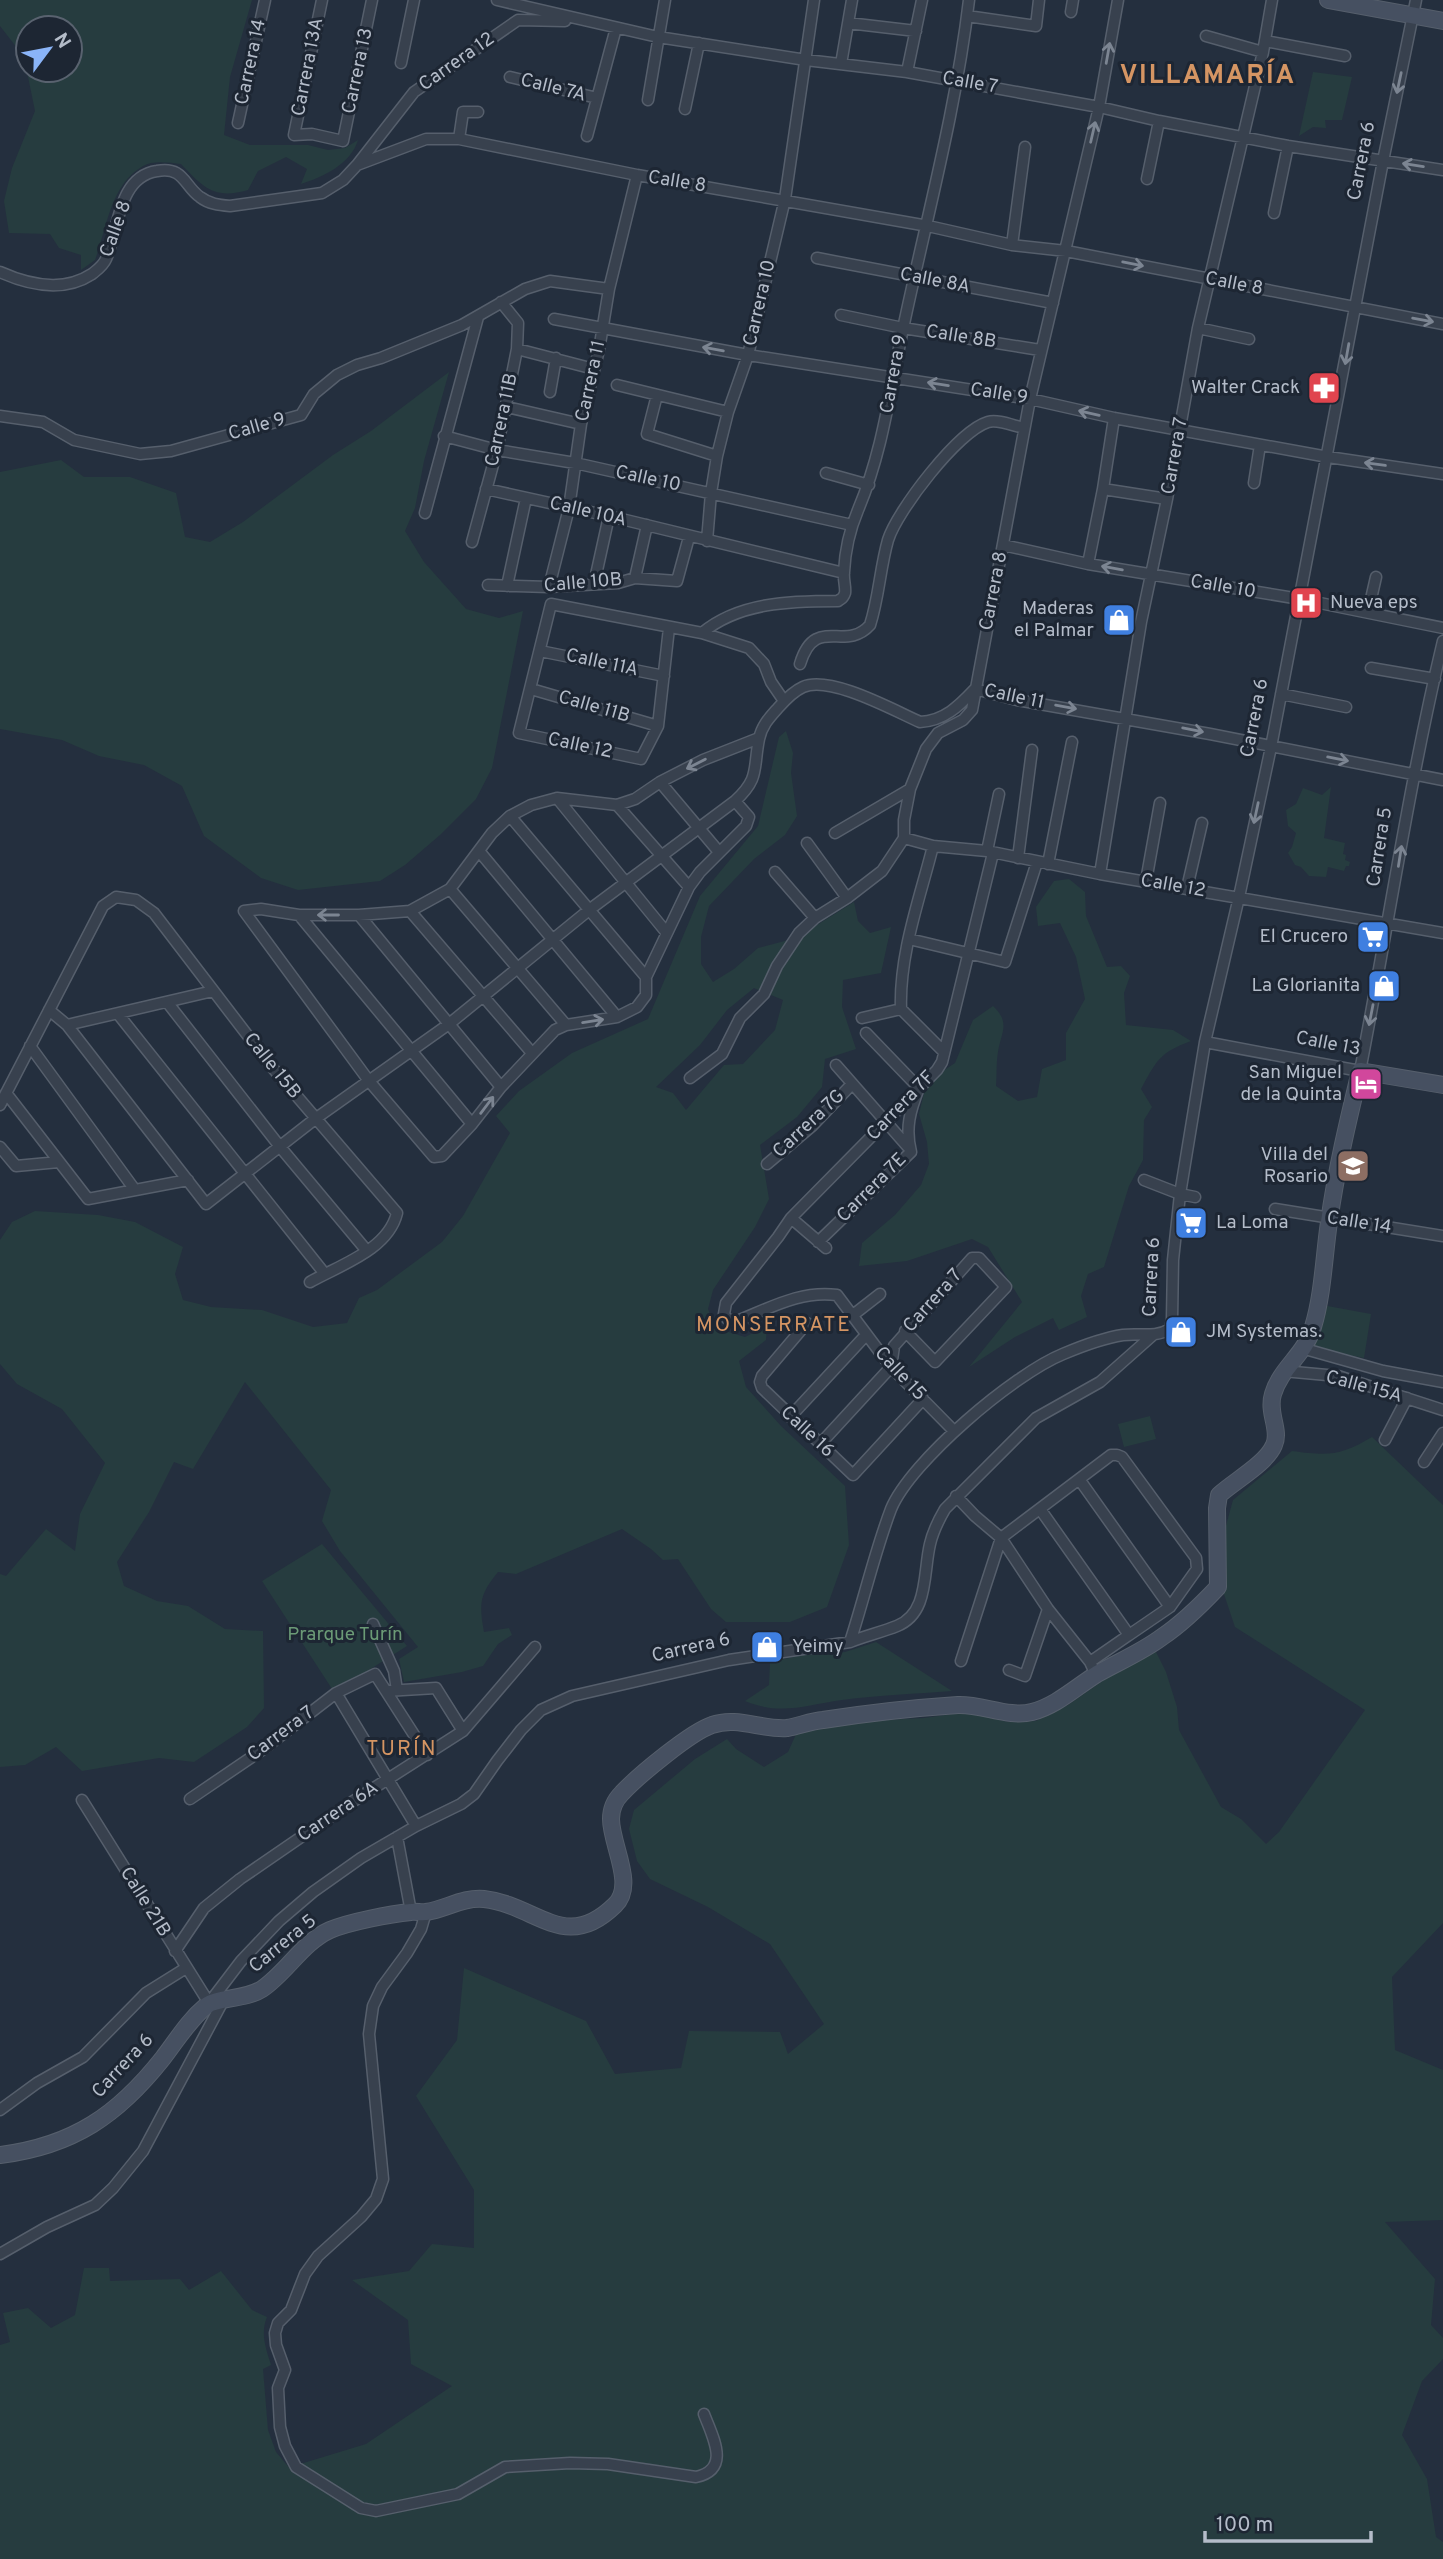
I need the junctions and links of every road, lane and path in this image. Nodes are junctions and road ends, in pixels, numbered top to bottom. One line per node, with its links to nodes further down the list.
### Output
1 (265, 0): 41 (street, Carrera 14)
2 (322, 0): 45 (street, Carrera 13A)
3 (372, 0): 45 (street, Carrera 13)
4 (414, 0): 30 (street)
5 (496, 0): 19 (street, Calle 7)
6 (665, 0): 25 (street)
7 (814, 0): 29 (street, Carrera 10)
8 (852, 0): 21 (street)
9 (922, 0): 23 (street)
10 (969, 0): 18 (street, Carrera 9)
11 (1039, 0): 18 (street)
12 (1073, 0): 17 (street)
13 (1118, 0): 37 (street, Carrera 8, one-way to 13)
14 (1272, 0): 27 (street, Carrera 7)
15 (1328, 0): 16 (street)
16 (1414, 8): 20 (street); 48 (street, Carrera 6, one-way to 48)
17 (1071, 12)
18 (967, 16): 34 (street, Carrera 9)
19 (589, 21): 22 (street, Calle 7); 49 (street, Carrera 12)
20 (1443, 21)
21 (848, 23): 23 (street); 31 (street)
22 (616, 28): 25 (street, Calle 7); 35 (street)
23 (916, 31): 32 (street)
24 (1206, 36): 27 (street)
25 (658, 37): 26 (street, Calle 7); 36 (street)
26 (699, 43): 29 (street, Calle 7); 38 (street)
27 (1264, 47): 28 (street); 43 (street, Carrera 7)
28 (1345, 56)
29 (806, 60): 31 (street, Calle 7); 53 (street, Carrera 10)
30 (401, 63)
31 (841, 64): 32 (street, Calle 7)
32 (907, 72): 34 (street, Calle 7)
33 (510, 77): 35 (street, Calle 7A)
34 (957, 81): 37 (street, Calle 7); 55 (street, Carrera 9)
35 (597, 98): 42 (street)
36 (648, 100)
37 (1099, 107): 40 (street, Calle 7); 57 (street, Carrera 8, one-way to 37)
38 (685, 109)
39 (478, 112): 44 (street)
40 (1159, 121): 43 (street, Calle 7); 52 (street)
41 (238, 123)
42 (587, 136)
43 (1242, 137): 46 (street, Calle 7); 61 (street, Carrera 7)
44 (460, 139): 49 (street, Calle 8); 51 (street, Calle 8)
45 (343, 141)
46 (1288, 146): 48 (street, Calle 7); 54 (street)
47 (1025, 147): 56 (street)
48 (1383, 160): 50 (street, Calle 7, one-way to 48); 65 (street, Carrera 6)
49 (357, 165): 59 (street, Calle 8)
50 (1443, 170)
51 (637, 175): 53 (street, Calle 8); 62 (street, Carrera 11)
52 (1147, 179)
53 (785, 199): 55 (street, Calle 8); 76 (street, Carrera 10)
54 (1274, 213)
55 (928, 226): 56 (street, Calle 8); 60 (street, Carrera 9)
56 (1012, 245): 57 (street, Calle 8)
57 (1066, 251): 61 (street, Calle 8, one-way to 61); 64 (street, Carrera 8)
58 (817, 258): 60 (street, Calle 8A)
59 (0, 272)
60 (914, 276): 64 (street, Calle 8A); 70 (street, Carrera 9)
61 (1211, 280): 65 (street, Calle 8); 71 (street, Carrera 7)
62 (609, 289): 63 (street, Calle 9); 72 (street, Carrera 11)
63 (501, 302): 67 (street, Calle 9); 74 (street, Carrera 11B)
64 (1053, 303): 75 (street, Carrera 8)
65 (1355, 308): 69 (street, Calle 8, one-way to 69); 95 (street, Carrera 6, one-way to 95)
66 (841, 315): 70 (street, Calle 8B)
67 (478, 317): 86 (street, Calle 9); 91 (street)
68 (554, 319): 72 (street, Calle 9)
69 (1443, 324)
70 (903, 328): 75 (street, Calle 8B); 79 (street, Carrera 9)
71 (1198, 328): 73 (street); 90 (street, Carrera 7)
72 (602, 329): 76 (street, Calle 9, one-way to 72); 78 (street, Carrera 11)
73 (1249, 339)
74 (517, 349): 77 (street); 84 (street, Carrera 11B)
75 (1041, 350): 83 (street, Carrera 8)
76 (748, 355): 79 (street, Calle 9); 85 (street, Carrera 10)
77 (556, 358): 78 (street); 81 (street)
78 (594, 369): 88 (street, Carrera 11)
79 (894, 377): 83 (street, Calle 9, one-way to 79); 100 (street, Carrera 9)
80 (617, 385): 82 (street)
81 (550, 392)
82 (657, 395): 85 (street); 94 (street)
83 (1030, 399): 87 (street, Calle 9, one-way to 83); 89 (street, Carrera 8)
84 (506, 407): 88 (street); 93 (street, Carrera 11B)
85 (728, 412): 94 (street, Carrera 10)
86 (0, 416)
87 (1114, 418): 90 (street, Calle 9); 102 (street)
88 (581, 424): 96 (street, Carrera 11)
89 (1024, 428): 114 (street, Carrera 8); 131 (street)
90 (1180, 429): 92 (street, Calle 9); 105 (street, Carrera 7)
91 (444, 436): 93 (street, Calle 10); 107 (street)
92 (1260, 445): 95 (street, Calle 9); 99 (street)
93 (497, 450): 96 (street, Calle 10); 101 (street, Carrera 11B)
94 (717, 456): 103 (street, Carrera 10)
95 (1328, 457): 98 (street, Calle 9, one-way to 95); 124 (street, Carrera 6)
96 (575, 463): 103 (street, Calle 10); 106 (street, Carrera 11)
97 (827, 473): 100 (street)
98 (1443, 474)
99 (1254, 483)
100 (869, 485): 109 (street, Carrera 9)
101 (486, 489): 104 (street, Calle 10A); 113 (street, Carrera 11B)
102 (1103, 489): 105 (street); 115 (street)
103 (711, 493): 109 (street, Calle 10); 112 (street, Carrera 10)
104 (526, 498): 106 (street, Calle 10A); 122 (street)
105 (1167, 499): 117 (street, Carrera 7)
106 (569, 508): 108 (street, Calle 10A); 123 (street, Carrera 11)
107 (425, 513)
108 (609, 516): 110 (street, Calle 10A); 120 (street)
109 (852, 525): 116 (street, Carrera 9)
110 (647, 526): 111 (street, Calle 10A); 119 (street)
111 (689, 537): 112 (street); 119 (street, Calle 10B)
112 (707, 541): 116 (street)
113 (472, 542)
114 (1003, 545): 115 (street, Calle 10); 136 (street, Carrera 8)
115 (1088, 564): 117 (street, Calle 10, one-way to 115)
116 (844, 573): 128 (street, Carrera 9)
117 (1150, 575): 124 (street, Calle 10); 140 (street, Carrera 7)
118 (1376, 577): 125 (street)
119 (635, 578): 120 (street, Calle 10B)
120 (594, 584): 123 (street, Calle 10B)
121 (488, 585): 122 (street, Calle 10B)
122 (507, 586): 123 (street, Calle 10B)
123 (549, 587)
124 (1300, 599): 125 (street, Calle 10); 137 (street, Carrera 6)
125 (1368, 612): 127 (street, Calle 10)
126 (669, 628): 128 (street); 130 (street); 133 (street)
127 (1443, 628)
128 (702, 633): 138 (street)
129 (1443, 641): 134 (street, Carrera 5)
130 (540, 650): 133 (street, Calle 11A); 135 (street)
131 (800, 664)
132 (1371, 668): 134 (street)
133 (664, 676): 141 (street)
134 (1434, 679): 146 (street, Carrera 5)
135 (531, 689): 141 (street, Calle 11B); 141 (street, Calle 12)
136 (975, 689): 138 (street, Calle 11); 140 (street, Calle 11, one-way to 140); 149 (street, Carrera 8)
137 (1281, 694): 139 (street); 144 (street, Carrera 6)
138 (784, 701): 142 (street)
139 (1346, 707)
140 (1126, 718): 144 (street, Calle 11, one-way to 144); 169 (street, Carrera 7)
141 (658, 726)
142 (759, 738): 148 (street, one-way to 148); 152 (street)
143 (1072, 742): 167 (street)
144 (1271, 747): 146 (street, Calle 11, one-way to 146); 175 (street, Carrera 6, one-way to 175)
145 (1032, 750): 166 (street)
146 (1414, 774): 147 (street, Calle 11); 182 (street, Carrera 5, one-way to 146)
147 (1443, 780)
148 (660, 782): 154 (street); 157 (street)
149 (910, 789): 158 (street); 159 (street, Carrera 8)
150 (999, 794): 164 (street, Carrera 7F)
151 (557, 798): 154 (street); 155 (street); 171 (street)
152 (735, 802): 157 (street); 163 (street)
153 (1160, 803): 170 (street)
154 (617, 805): 165 (street)
155 (510, 816): 162 (street); 177 (street)
156 (1202, 823): 173 (street)
157 (698, 828): 163 (street); 165 (street)
158 (835, 833)
159 (904, 838): 161 (street, Calle 12); 176 (street)
160 (807, 843): 176 (street)
161 (933, 846): 164 (street, Calle 12); 186 (street)
162 (479, 851): 174 (street); 185 (street)
163 (719, 852): 172 (street)
164 (990, 852): 166 (street, Calle 12); 187 (street, Carrera 7F)
165 (660, 856): 171 (street); 172 (street)
166 (1018, 858): 167 (street, Calle 12)
167 (1042, 863): 169 (street, Calle 12); 187 (street)
168 (775, 872): 181 (street)
169 (1100, 874): 170 (street, Calle 12)
170 (1146, 881): 173 (street, Calle 12)
171 (626, 882): 177 (street); 183 (street)
172 (689, 887): 183 (street)
173 (1186, 888): 175 (street, Calle 12)
174 (450, 889): 178 (street); 188 (street)
175 (1239, 897): 182 (street, Calle 12); 202 (street, Carrera 6)
176 (847, 898): 181 (street)
177 (589, 910): 185 (street); 189 (street)
178 (410, 911): 180 (street); 191 (street)
179 (299, 915): 180 (street, one-way to 179); 204 (street); 210 (street)
180 (359, 915): 198 (street)
181 (816, 918): 209 (street)
182 (1389, 924): 184 (street, Calle 12); 208 (street, Carrera 5, one-way to 208)
183 (666, 932): 189 (street)
184 (1443, 933)
185 (552, 939): 188 (street); 196 (street)
186 (909, 939): 187 (street); 193 (street)
187 (968, 952): 205 (street, Carrera 7F)
188 (519, 968): 191 (street); 200 (street)
189 (646, 977): 196 (street)
190 (213, 992): 192 (street); 194 (street, Calle 15B); 217 (street, Calle 15B)
191 (484, 996): 198 (street); 206 (street)
192 (167, 1002): 195 (street); 221 (street)
193 (901, 1009): 197 (street); 205 (street)
194 (49, 1010): 199 (street); 203 (street)
195 (118, 1014): 199 (street); 225 (street)
196 (617, 1017): 200 (street, one-way to 196)
197 (862, 1018)
198 (449, 1024): 204 (street); 213 (street)
199 (67, 1025): 226 (street)
200 (566, 1025): 206 (street)
201 (866, 1033): 214 (street)
202 (1205, 1042): 208 (street, Calle 13); 229 (street, Carrera 6)
203 (30, 1046): 215 (street); 228 (street)
204 (412, 1050): 210 (street); 219 (street)
205 (944, 1052): 214 (street, Carrera 7F)
206 (533, 1053): 213 (street)
207 (836, 1065): 211 (street)
208 (1360, 1071): 212 (street, Calle 13); 233 (street, Carrera 5)
209 (690, 1078)
210 (369, 1081): 217 (street); 219 (street)
211 (852, 1084): 218 (street); 224 (street, Carrera 7G)
212 (1443, 1085)
213 (501, 1087): 219 (street, one-way to 213)
214 (919, 1088): 218 (street, Carrera 7F); 222 (street, Carrera 7E)
215 (6, 1093): 216 (street); 223 (street)
216 (0, 1105)
217 (315, 1119): 221 (street); 235 (street, Calle 15B)
218 (887, 1122): 222 (street); 232 (street, Carrera 7F)
219 (472, 1124)
220 (0, 1147): 223 (street)
221 (281, 1148): 225 (street); 235 (street)
222 (911, 1152): 232 (street, Carrera 7E)
223 (59, 1162): 228 (street)
224 (767, 1164)
225 (245, 1175): 226 (street); 236 (street)
226 (188, 1180): 228 (street)
227 (1144, 1180): 229 (street)
228 (135, 1190)
229 (1180, 1195): 230 (street); 244 (street, Carrera 6)
230 (1195, 1197)
231 (1275, 1209): 233 (street, Calle 14)
232 (791, 1218): 238 (street, Carrera 7F)
233 (1329, 1218): 234 (street, Calle 14); 245 (street, Carrera 5)
234 (1443, 1236)
235 (367, 1251): 236 (street)
236 (325, 1274): 237 (street)
237 (310, 1282)
238 (818, 1292): 240 (street, Calle 15)
239 (880, 1294): 240 (street)
240 (853, 1315): 243 (street, Calle 15)
241 (807, 1322): 252 (street, Calle 16)
242 (905, 1332): 242 (street, Carrera 7); 246 (street, Carrera 7)
243 (866, 1335): 246 (street, Calle 15); 252 (street)
244 (1153, 1335): 253 (street, Carrera 6); 259 (street)
245 (1305, 1349): 247 (street); 248 (street)
246 (891, 1367): 250 (street, Calle 15); 256 (street, Carrera 7)
247 (1283, 1371): 249 (street, Calle 15A); 269 (street)
248 (1443, 1382)
249 (1407, 1398): 251 (street, Calle 15A); 255 (street)
250 (923, 1399): 253 (street, Calle 15); 256 (street, Calle 16)
251 (1443, 1410)
252 (790, 1417): 256 (street, Calle 16)
253 (954, 1431): 266 (street, Carrera 6)
254 (1443, 1433): 257 (street)
255 (1385, 1440)
256 (821, 1443)
257 (1424, 1462)
258 (1079, 1479): 260 (street); 262 (street); 262 (street)
259 (956, 1496): 261 (street); 266 (street)
260 (1040, 1509): 261 (street); 265 (street)
261 (1001, 1538): 263 (street); 268 (street)
262 (1170, 1607): 265 (street)
263 (1048, 1609): 269 (street); 270 (street)
264 (373, 1624): 271 (street)
265 (1129, 1634): 269 (street)
266 (849, 1642): 278 (street, Carrera 6)
267 (535, 1647): 273 (street, Carrera 6A)
268 (961, 1661)
269 (1093, 1669): 280 (street, Carrera 5)
270 (1009, 1670)
271 (392, 1690): 272 (street, Carrera 7); 273 (street); 274 (street)
272 (336, 1693): 275 (street); 276 (street, Carrera 7)
273 (463, 1731): 274 (street, Carrera 6A)
274 (427, 1755): 275 (street, Carrera 6A)
275 (387, 1779): 278 (street); 281 (street, Carrera 6A)
276 (190, 1799)
277 (82, 1800): 281 (street, Calle 21B)
278 (416, 1826): 279 (street, Carrera 6)
279 (397, 1836): 280 (street); 283 (street, Carrera 6)
280 (419, 1912): 283 (street, Carrera 5); 287 (street)
281 (175, 1951): 282 (street, Calle 21B)
282 (186, 1968): 283 (street, Calle 21B); 284 (street)
283 (216, 2002): 285 (street, Carrera 6); 286 (street)
284 (0, 2110)
285 (7, 2154)
286 (0, 2254)
287 (704, 2414)

